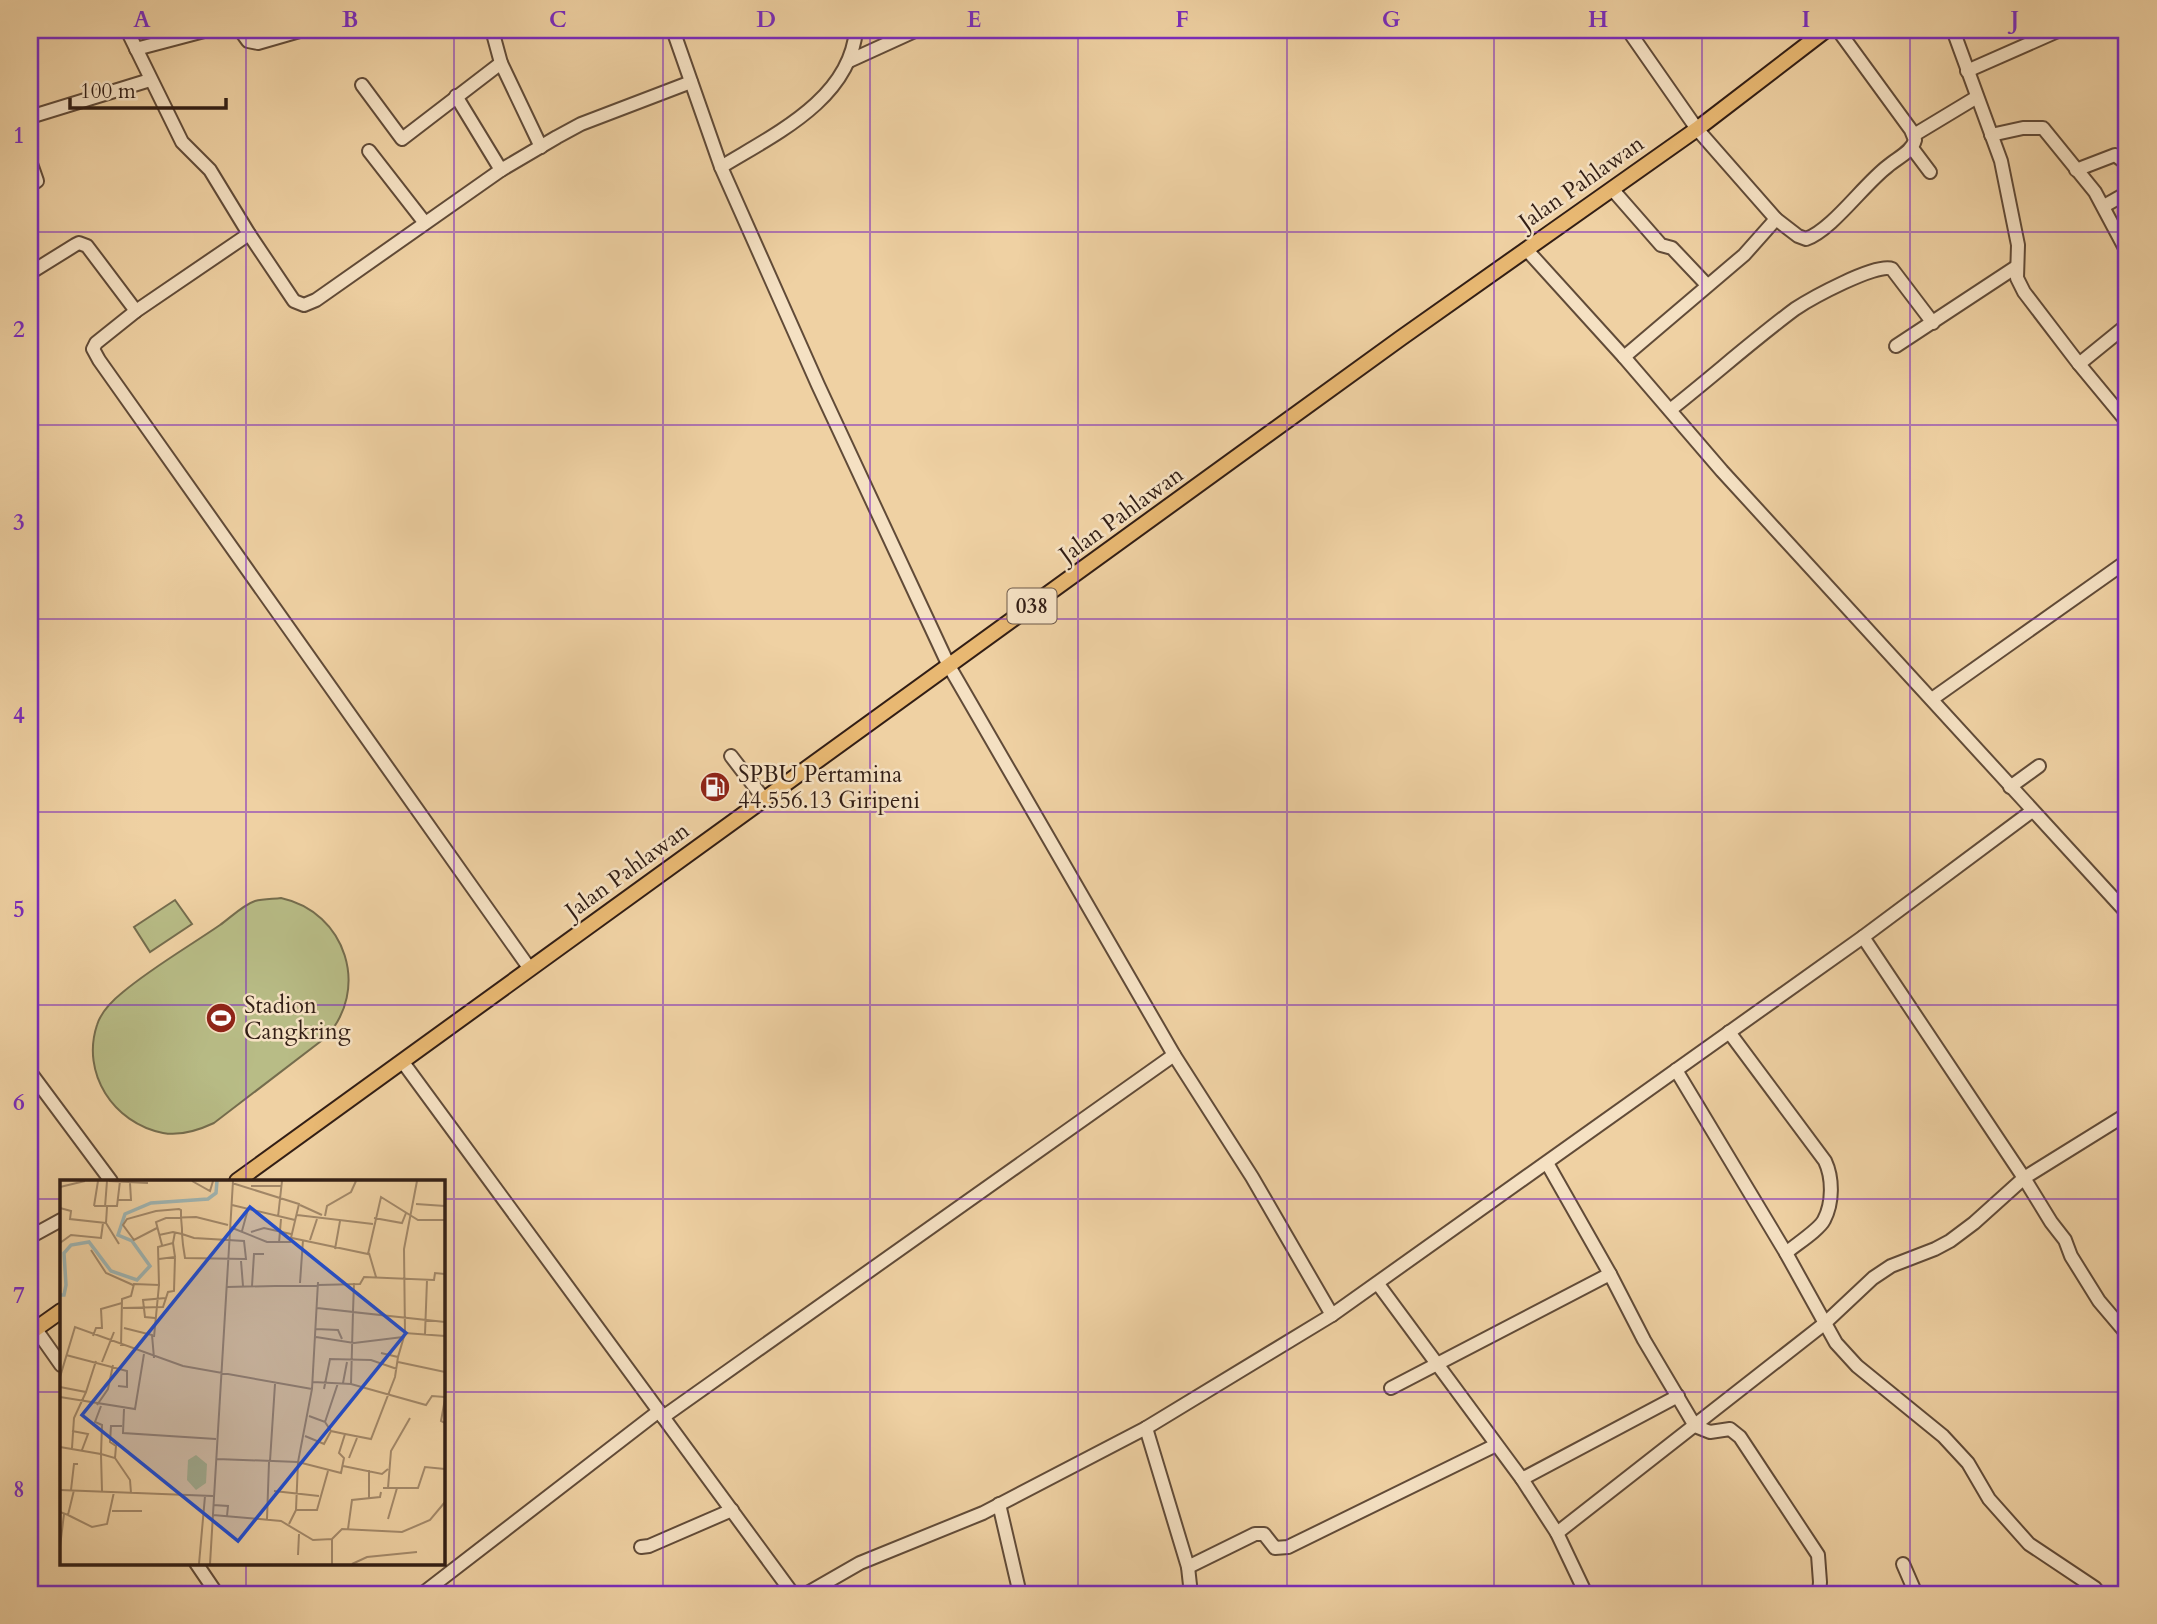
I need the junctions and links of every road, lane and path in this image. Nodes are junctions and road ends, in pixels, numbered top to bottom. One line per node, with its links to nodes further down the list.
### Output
1 (127, 30): 14 (street)
2 (208, 30): 14 (street)
3 (240, 30): 4 (street)
4 (303, 30)
5 (492, 30): 16 (street)
6 (673, 30): 19 (street)
7 (856, 30): 15 (street)
8 (917, 30): 15 (street)
9 (1628, 30): 24 (street)
10 (1826, 30): 24 (main road, Jalan Pahlawan / 038)
11 (1838, 30): 26 (street)
12 (1952, 30): 17 (street)
13 (2060, 30): 17 (street)
14 (136, 50): 18 (street)
15 (849, 61): 31 (street)
16 (501, 63): 21 (street); 27 (street)
17 (1967, 71): 22 (street)
18 (149, 80): 23 (street); 41 (street)
19 (691, 82): 27 (street); 31 (street)
20 (362, 85): 21 (street)
21 (456, 96): 32 (street)
22 (1977, 97): 25 (street); 26 (street)
23 (30, 117)
24 (1697, 129): 36 (main road, Jalan Pahlawan / 038); 39 (street)
25 (1991, 135): 33 (street); 44 (street)
26 (1913, 142): 34 (street); 39 (street)
27 (541, 146): 32 (street)
28 (369, 151): 40 (street)
29 (30, 161): 35 (street)
30 (2127, 164): 33 (street)
31 (721, 167): 56 (street)
32 (501, 170): 40 (street)
33 (2076, 170): 38 (street)
34 (1930, 172)
35 (30, 185)
36 (1612, 189): 42 (main road, Jalan Pahlawan / 038); 46 (street)
37 (2127, 193): 38 (street)
38 (2104, 206): 43 (street)
39 (1776, 219): 46 (street)
40 (425, 223): 41 (street)
41 (249, 234): 47 (street)
42 (1526, 249): 51 (street); 56 (main road, Jalan Pahlawan / 038)
43 (2127, 252)
44 (2016, 267): 48 (street); 52 (street)
45 (30, 273): 47 (street)
46 (1707, 285): 51 (street)
47 (136, 311): 65 (street)
48 (1933, 323): 50 (street); 53 (street)
49 (2127, 324): 52 (street)
50 (1896, 346)
51 (1624, 357): 53 (street)
52 (2079, 364): 54 (street)
53 (1670, 410): 57 (street)
54 (2127, 422)
55 (2127, 561): 57 (street)
56 (949, 666): 61 (main road, Jalan Pahlawan / 038); 67 (street)
57 (1932, 699): 60 (street)
58 (731, 756): 61 (street)
59 (2039, 766): 60 (street)
60 (2010, 787): 62 (street)
61 (764, 799): 65 (main road, Jalan Pahlawan / 038)
62 (2032, 811): 63 (street); 64 (street)
63 (2127, 914)
64 (1863, 937): 66 (street); 73 (street)
65 (530, 968): 68 (main road, Jalan Pahlawan / 038)
66 (1729, 1032): 69 (street); 78 (street)
67 (1174, 1055): 82 (street); 90 (street)
68 (402, 1061): 75 (main road, Jalan Pahlawan / 038); 90 (street)
69 (1676, 1070): 72 (street); 78 (street)
70 (30, 1072): 74 (street)
71 (2127, 1114): 73 (street)
72 (1547, 1163): 79 (street); 80 (street)
73 (2024, 1178): 83 (street); 85 (street)
74 (110, 1180)
75 (238, 1180)
76 (60, 1221): 77 (street)
77 (30, 1237)
78 (1786, 1252): 83 (street)
79 (1610, 1274): 87 (street); 89 (street)
80 (1378, 1284): 82 (street); 87 (street)
81 (60, 1312): 84 (main road)
82 (1332, 1315): 92 (street)
83 (1824, 1324): 91 (street); 111 (street)
84 (33, 1330): 86 (street)
85 (2127, 1334)
86 (60, 1364)
87 (1435, 1364): 88 (street); 93 (street)
88 (1391, 1388)
89 (1678, 1396): 91 (street); 94 (street)
90 (661, 1414): 96 (street); 103 (street)
91 (1695, 1426): 97 (street); 109 (street)
92 (1146, 1428): 95 (street); 101 (street)
93 (1496, 1445): 94 (street); 101 (street)
94 (1522, 1479): 97 (street)
95 (999, 1504): 105 (street); 106 (street)
96 (732, 1510): 98 (street); 104 (street)
97 (1557, 1534): 108 (street)
98 (641, 1547)
99 (197, 1564): 102 (street)
100 (1903, 1564): 110 (street)
101 (1188, 1567): 107 (street)
102 (217, 1594)
103 (422, 1594)
104 (793, 1594)
105 (806, 1594)
106 (1020, 1594)
107 (1191, 1594)
108 (1586, 1594)
109 (1819, 1594)
110 (1916, 1594)
111 (2100, 1594)

